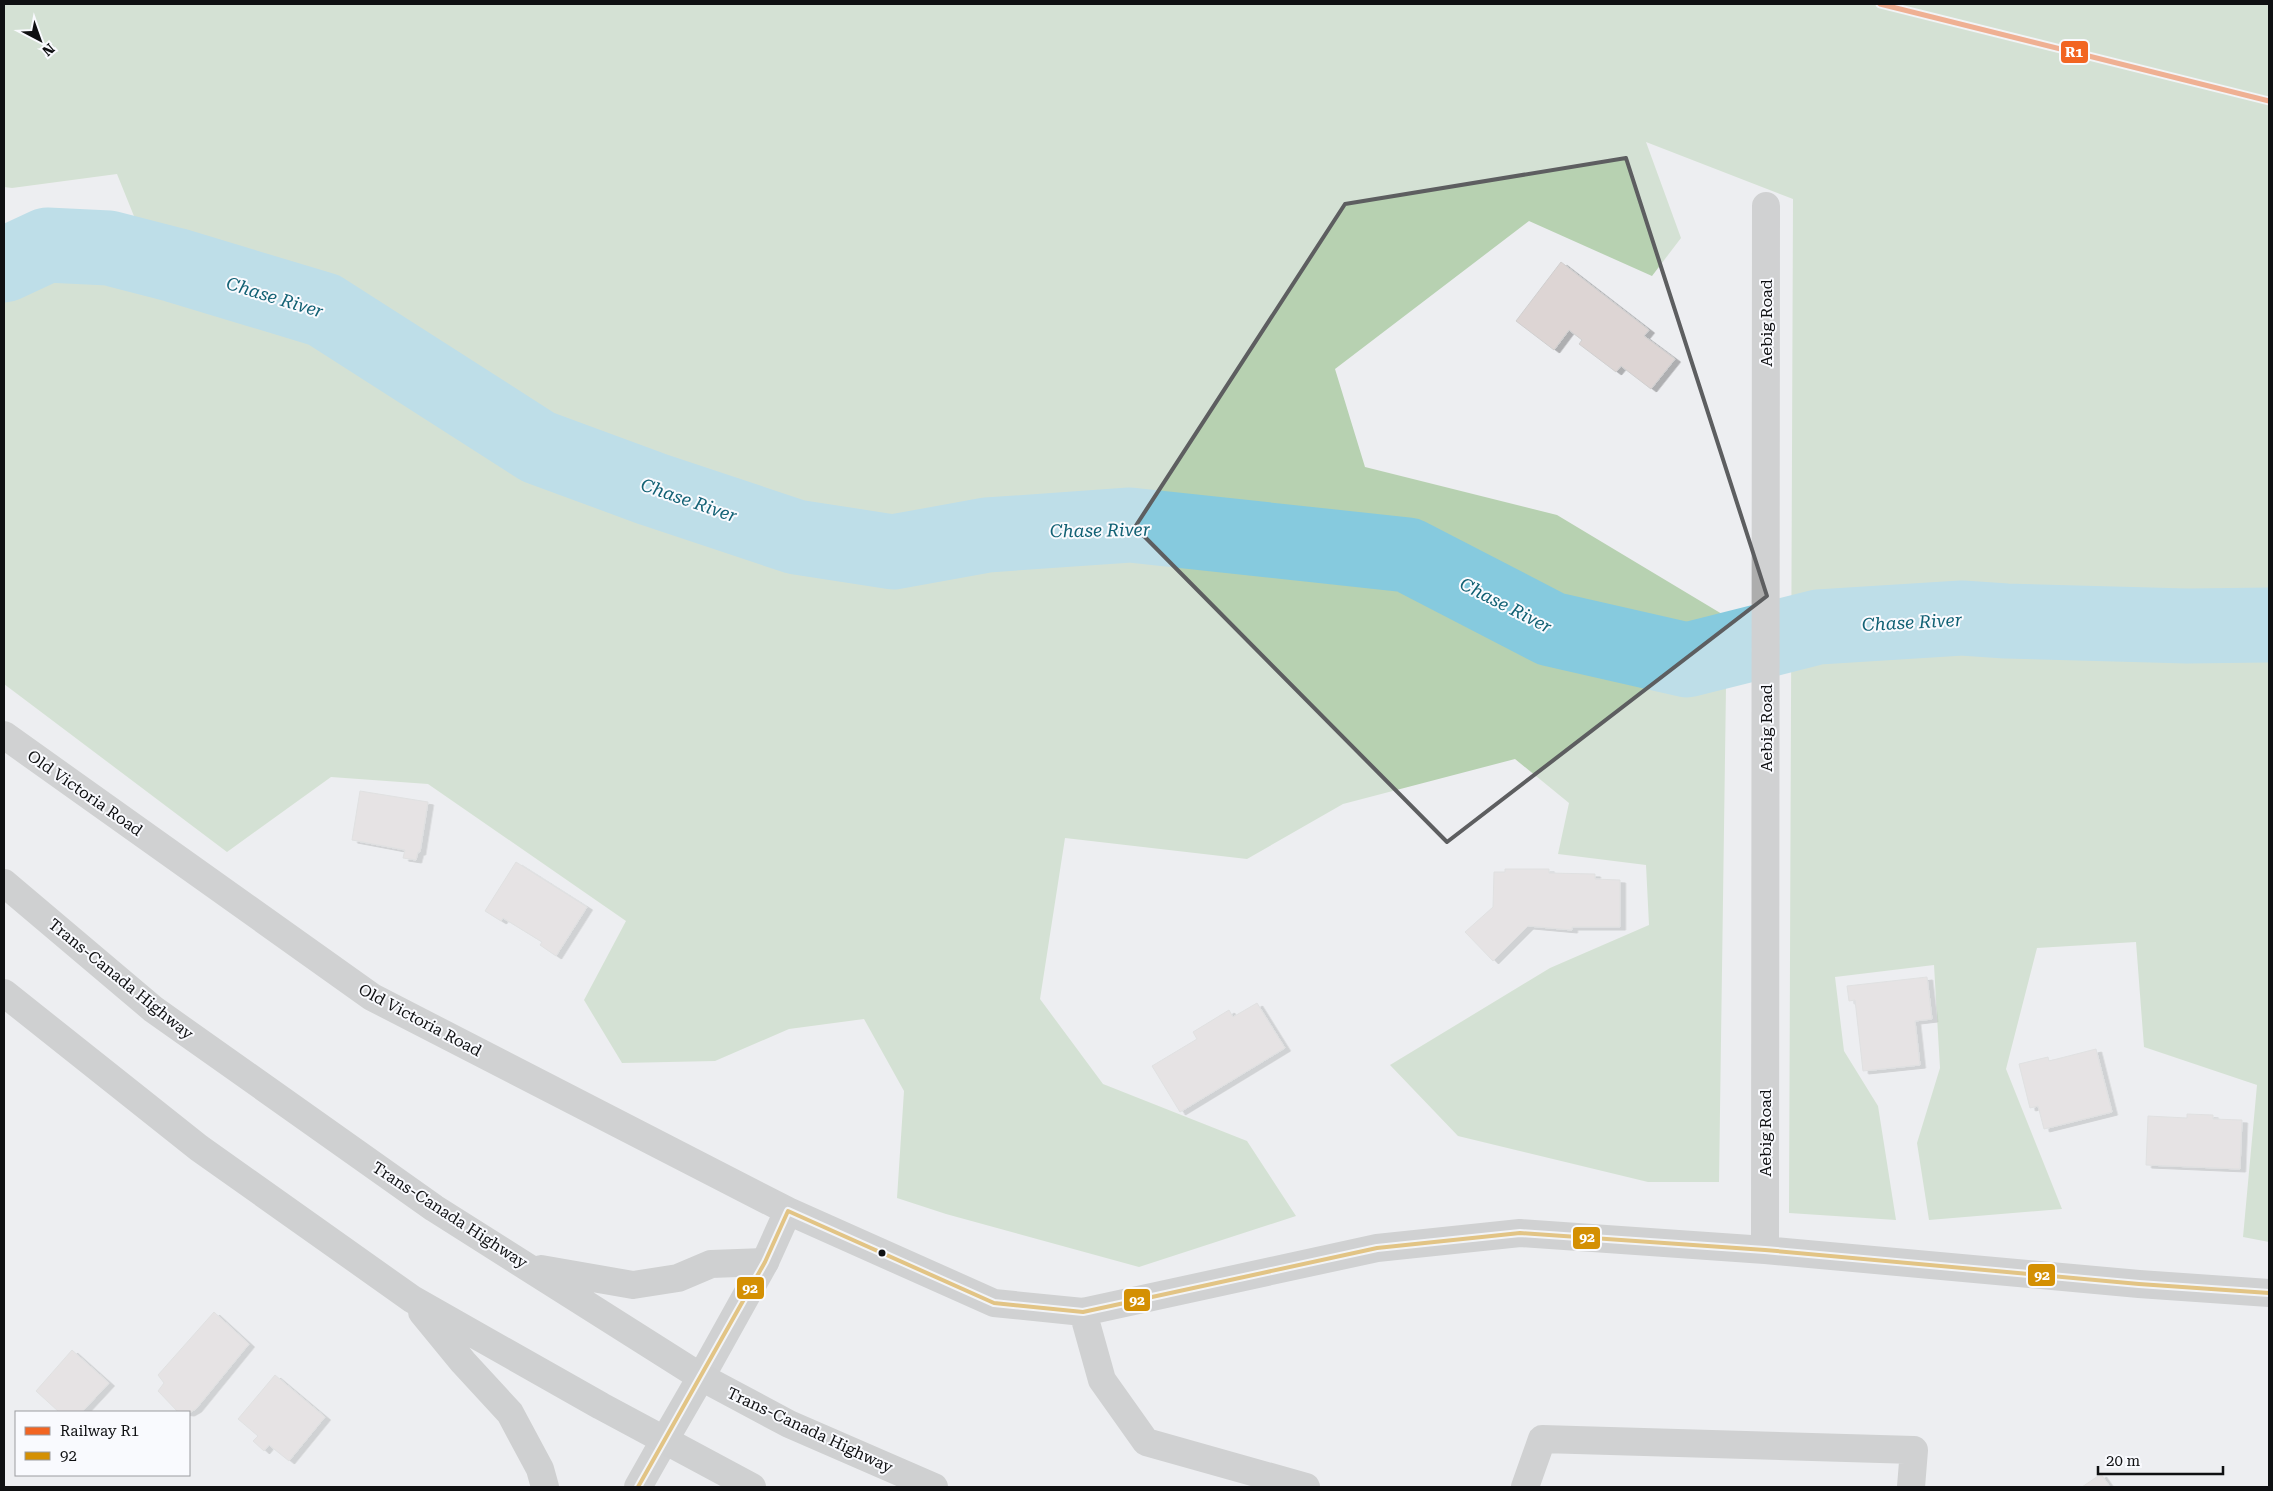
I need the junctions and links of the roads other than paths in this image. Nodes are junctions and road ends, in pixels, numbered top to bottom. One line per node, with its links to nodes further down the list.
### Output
1 (1766, 206): 6 (street, Aebig Road)
2 (4, 735): 5 (street, Old Victoria Road)
3 (4, 883): 8 (highway, Trans-Canada Highway)
4 (4, 993): 10 (highway)
5 (788, 1211): 7 (street); 11 (street, Old Victoria Road)
6 (1765, 1250): 9 (street, Old Victoria Road); 11 (street, Old Victoria Road)
7 (765, 1262): 8 (highway); 12 (street)
8 (528, 1267): 12 (highway, Trans-Canada Highway)
9 (2269, 1294)
10 (412, 1299): 13 (highway); 14 (highway)
11 (1083, 1312): 18 (street)
12 (702, 1378): 13 (highway); 17 (highway, Trans-Canada Highway)
13 (664, 1441): 15 (street); 16 (highway)
14 (545, 1487)
15 (638, 1487)
16 (752, 1487)
17 (934, 1487)
18 (1306, 1487)
19 (1525, 1487): 20 (street)
20 (1911, 1487)

